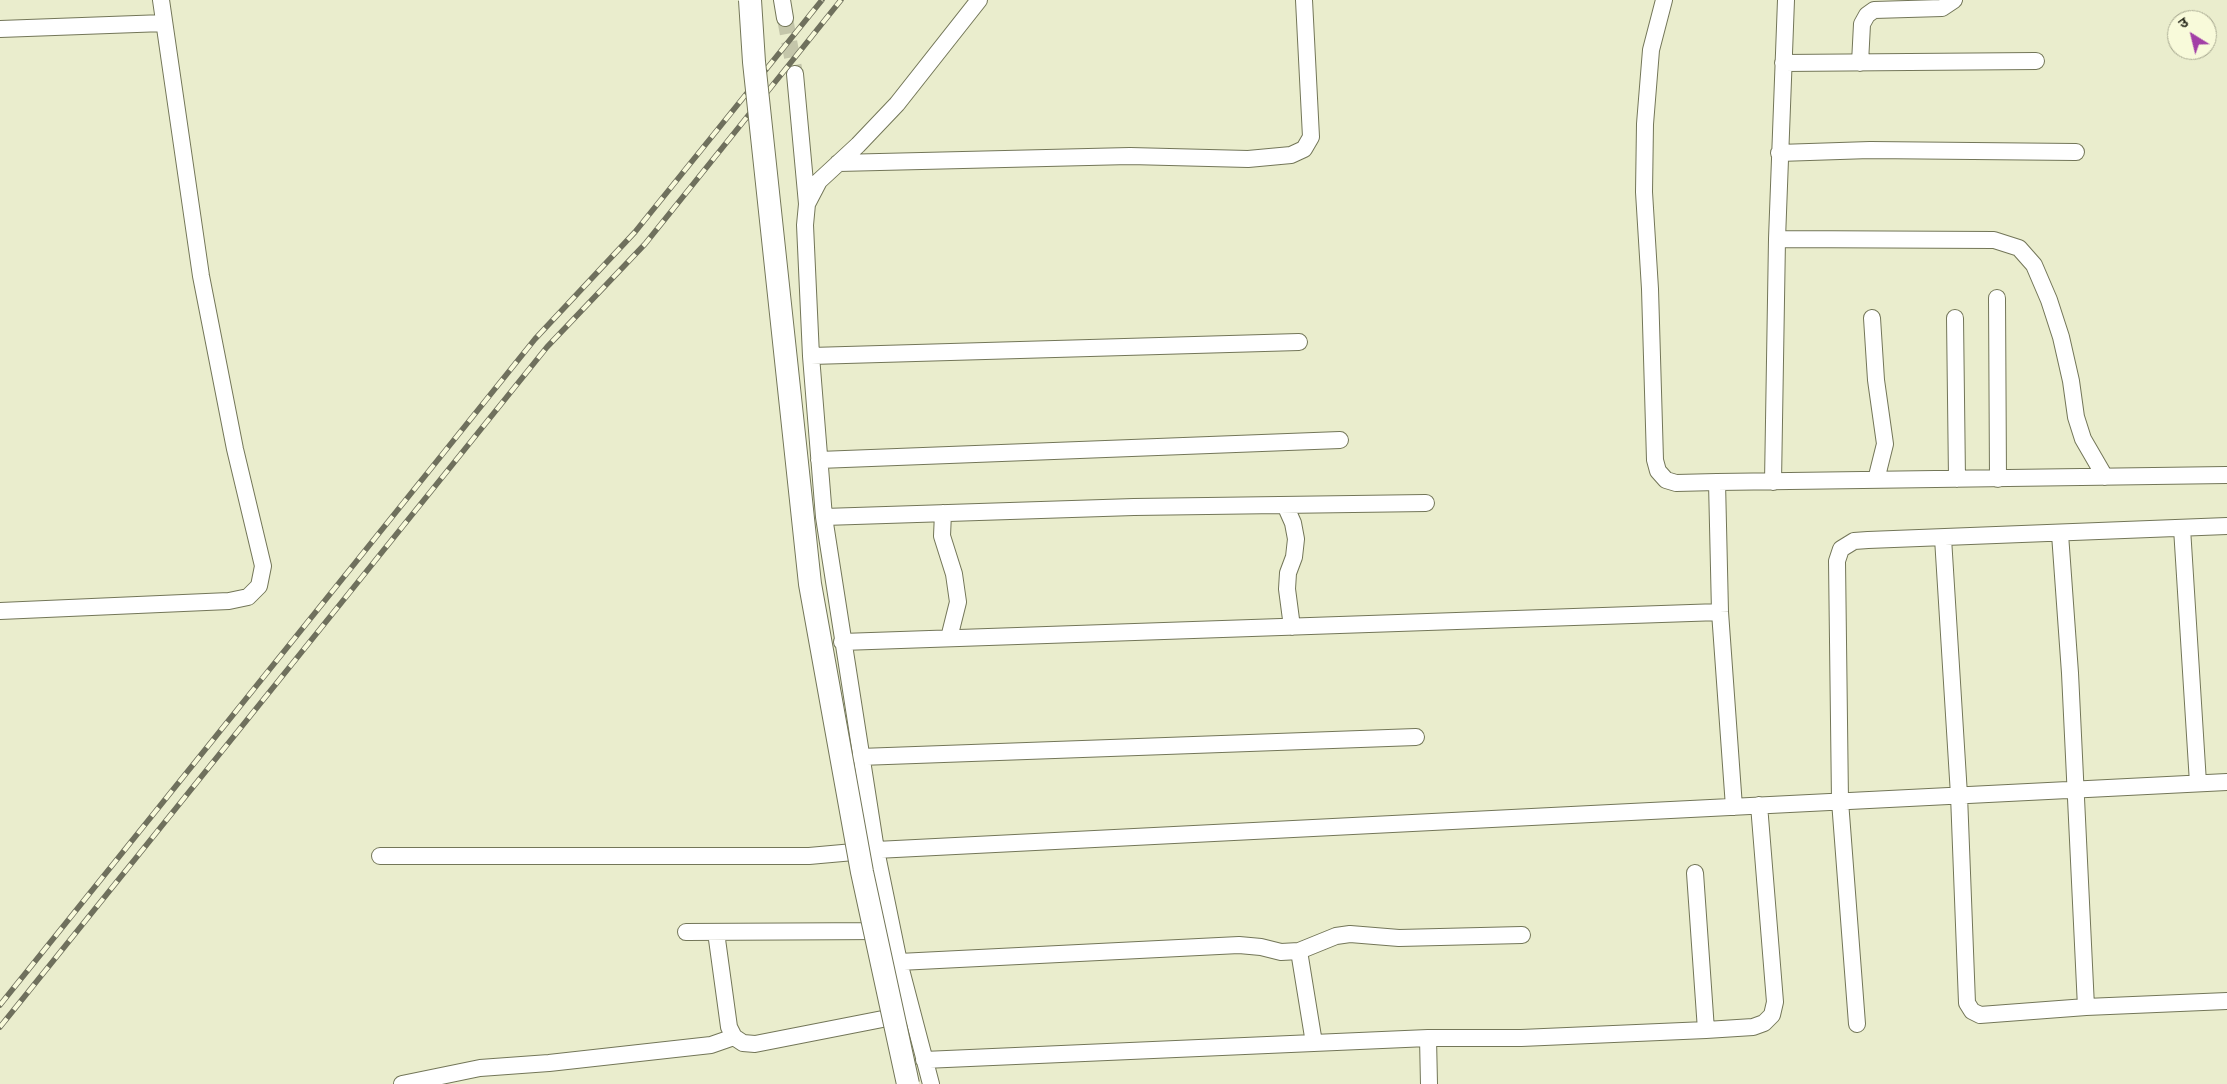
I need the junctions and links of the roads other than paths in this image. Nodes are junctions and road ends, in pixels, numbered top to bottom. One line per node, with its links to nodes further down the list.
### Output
1 (162, 0): 10 (street)
2 (750, 0): 76 (main road, bridge)
3 (782, 0): 9 (street)
4 (979, 0): 18 (street)
5 (1304, 0): 18 (street)
6 (1664, 0): 33 (street)
7 (1786, 0): 13 (street)
8 (1954, 0): 14 (street)
9 (785, 18)
10 (164, 23): 11 (street); 43 (street)
11 (0, 29)
12 (2036, 61): 14 (street)
13 (1783, 63): 14 (street); 17 (street)
14 (1860, 63)
15 (795, 74): 19 (street)
16 (2076, 152): 17 (street)
17 (1779, 153): 20 (street)
18 (838, 163): 19 (street)
19 (807, 204): 25 (street)
20 (1777, 239): 29 (street); 34 (street)
21 (1996, 298): 31 (street)
22 (1872, 318): 32 (street)
23 (1955, 318): 30 (street)
24 (1299, 342): 25 (street)
25 (810, 356): 27 (street)
26 (1340, 440): 27 (street)
27 (819, 460): 38 (street)
28 (2227, 475): 29 (street)
29 (2105, 477): 31 (street)
30 (1957, 479): 31 (street); 32 (street)
31 (1998, 479)
32 (1876, 480): 34 (street)
33 (1717, 482): 34 (street); 44 (street)
34 (1774, 482)
35 (1426, 503): 36 (street)
36 (1285, 505): 37 (street); 45 (street)
37 (943, 513): 38 (street); 46 (street)
38 (824, 516): 47 (street)
39 (2227, 526): 40 (street)
40 (2182, 528): 41 (street); 51 (street)
41 (2060, 534): 42 (street); 52 (street)
42 (1943, 538): 53 (street); 54 (street)
43 (0, 611)
44 (1720, 612): 45 (street); 56 (street)
45 (1292, 627): 46 (street)
46 (949, 638): 47 (street)
47 (842, 642): 49 (street)
48 (1416, 737): 49 (street)
49 (860, 757): 57 (street)
50 (2227, 782): 51 (street)
51 (2198, 783): 52 (street)
52 (2075, 789): 53 (street); 67 (street)
53 (1959, 795): 54 (street); 67 (street)
54 (1840, 801): 55 (street); 69 (street)
55 (1759, 805): 56 (street); 70 (street)
56 (1734, 807): 57 (street)
57 (876, 850): 58 (street); 60 (street)
58 (380, 856)
59 (1695, 873): 70 (street)
60 (892, 931): 62 (street); 65 (street)
61 (686, 932): 62 (street)
62 (716, 932): 71 (street)
63 (1522, 936): 64 (street)
64 (1299, 951): 65 (street); 73 (street)
65 (899, 962): 68 (street)
66 (2227, 1001): 67 (street)
67 (2086, 1007)
68 (912, 1013): 71 (street); 74 (street)
69 (1857, 1024)
70 (1706, 1030): 72 (street)
71 (734, 1037): 75 (street)
72 (1428, 1038): 73 (street); 78 (street)
73 (1314, 1043): 74 (street)
74 (924, 1060): 77 (street)
75 (402, 1084)
76 (908, 1084)
77 (930, 1084)
78 (1429, 1084)

